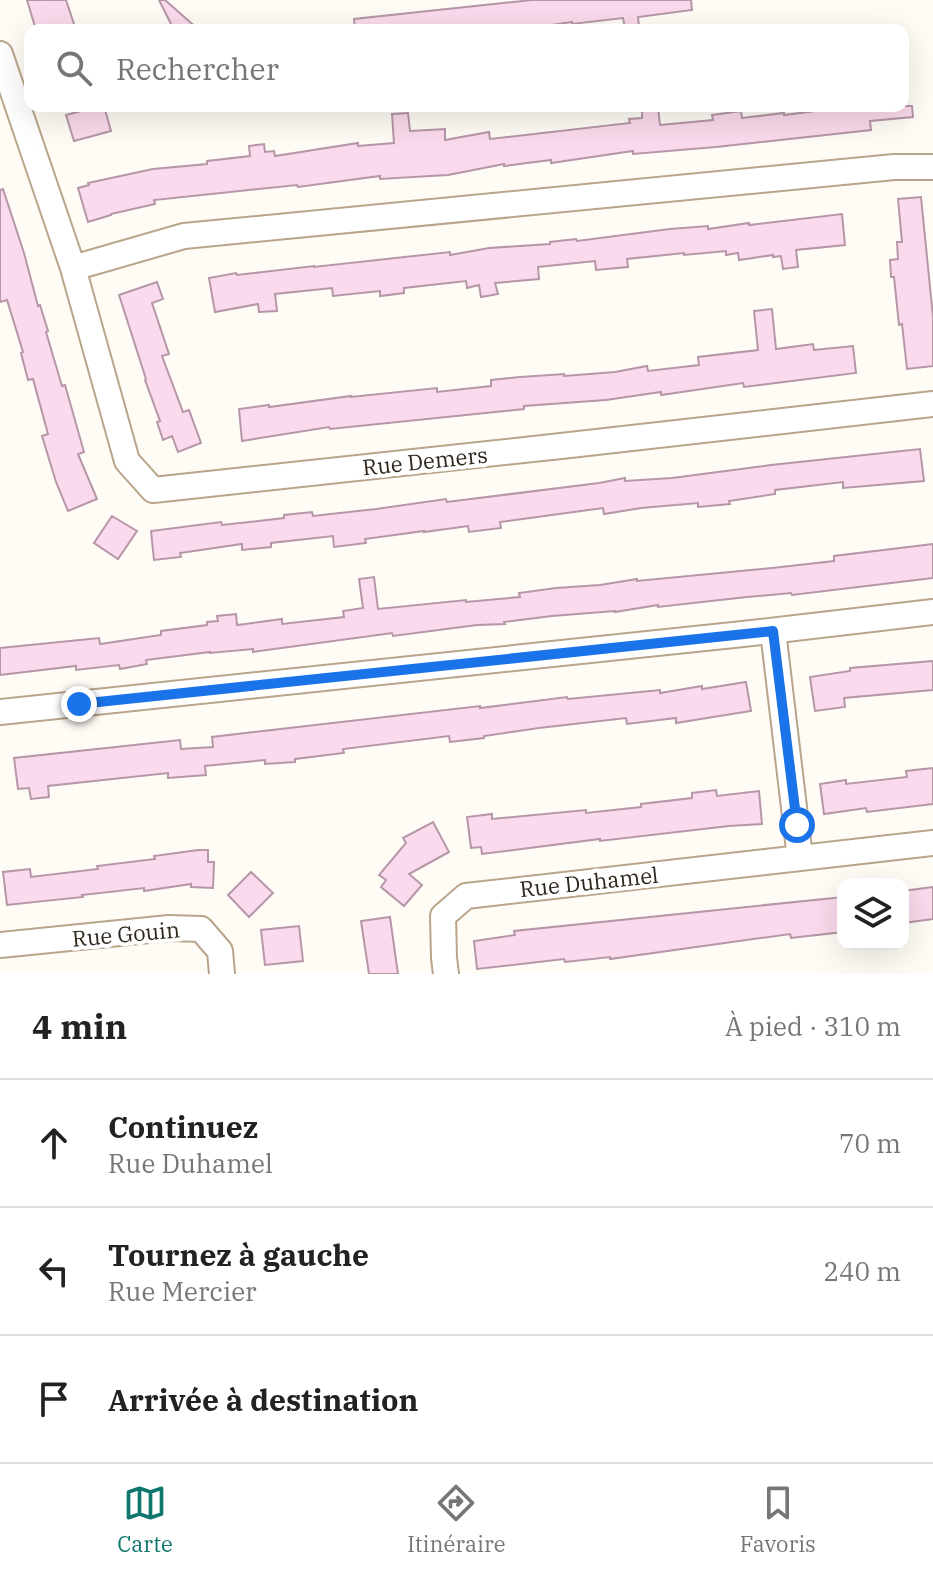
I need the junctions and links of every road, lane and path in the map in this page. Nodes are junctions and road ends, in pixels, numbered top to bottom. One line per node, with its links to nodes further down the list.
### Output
1 (0, 54): 3 (street, Rue Demers)
2 (933, 167): 3 (street)
3 (73, 268): 4 (street, Rue Demers)
4 (933, 404)
5 (933, 612): 6 (street)
6 (773, 631): 7 (street); 9 (street)
7 (0, 712)
8 (933, 843): 9 (street, Rue Duhamel)
9 (800, 858): 12 (street, Rue Duhamel)
10 (0, 945): 11 (street, Rue Gouin)
11 (222, 974)
12 (446, 974)

